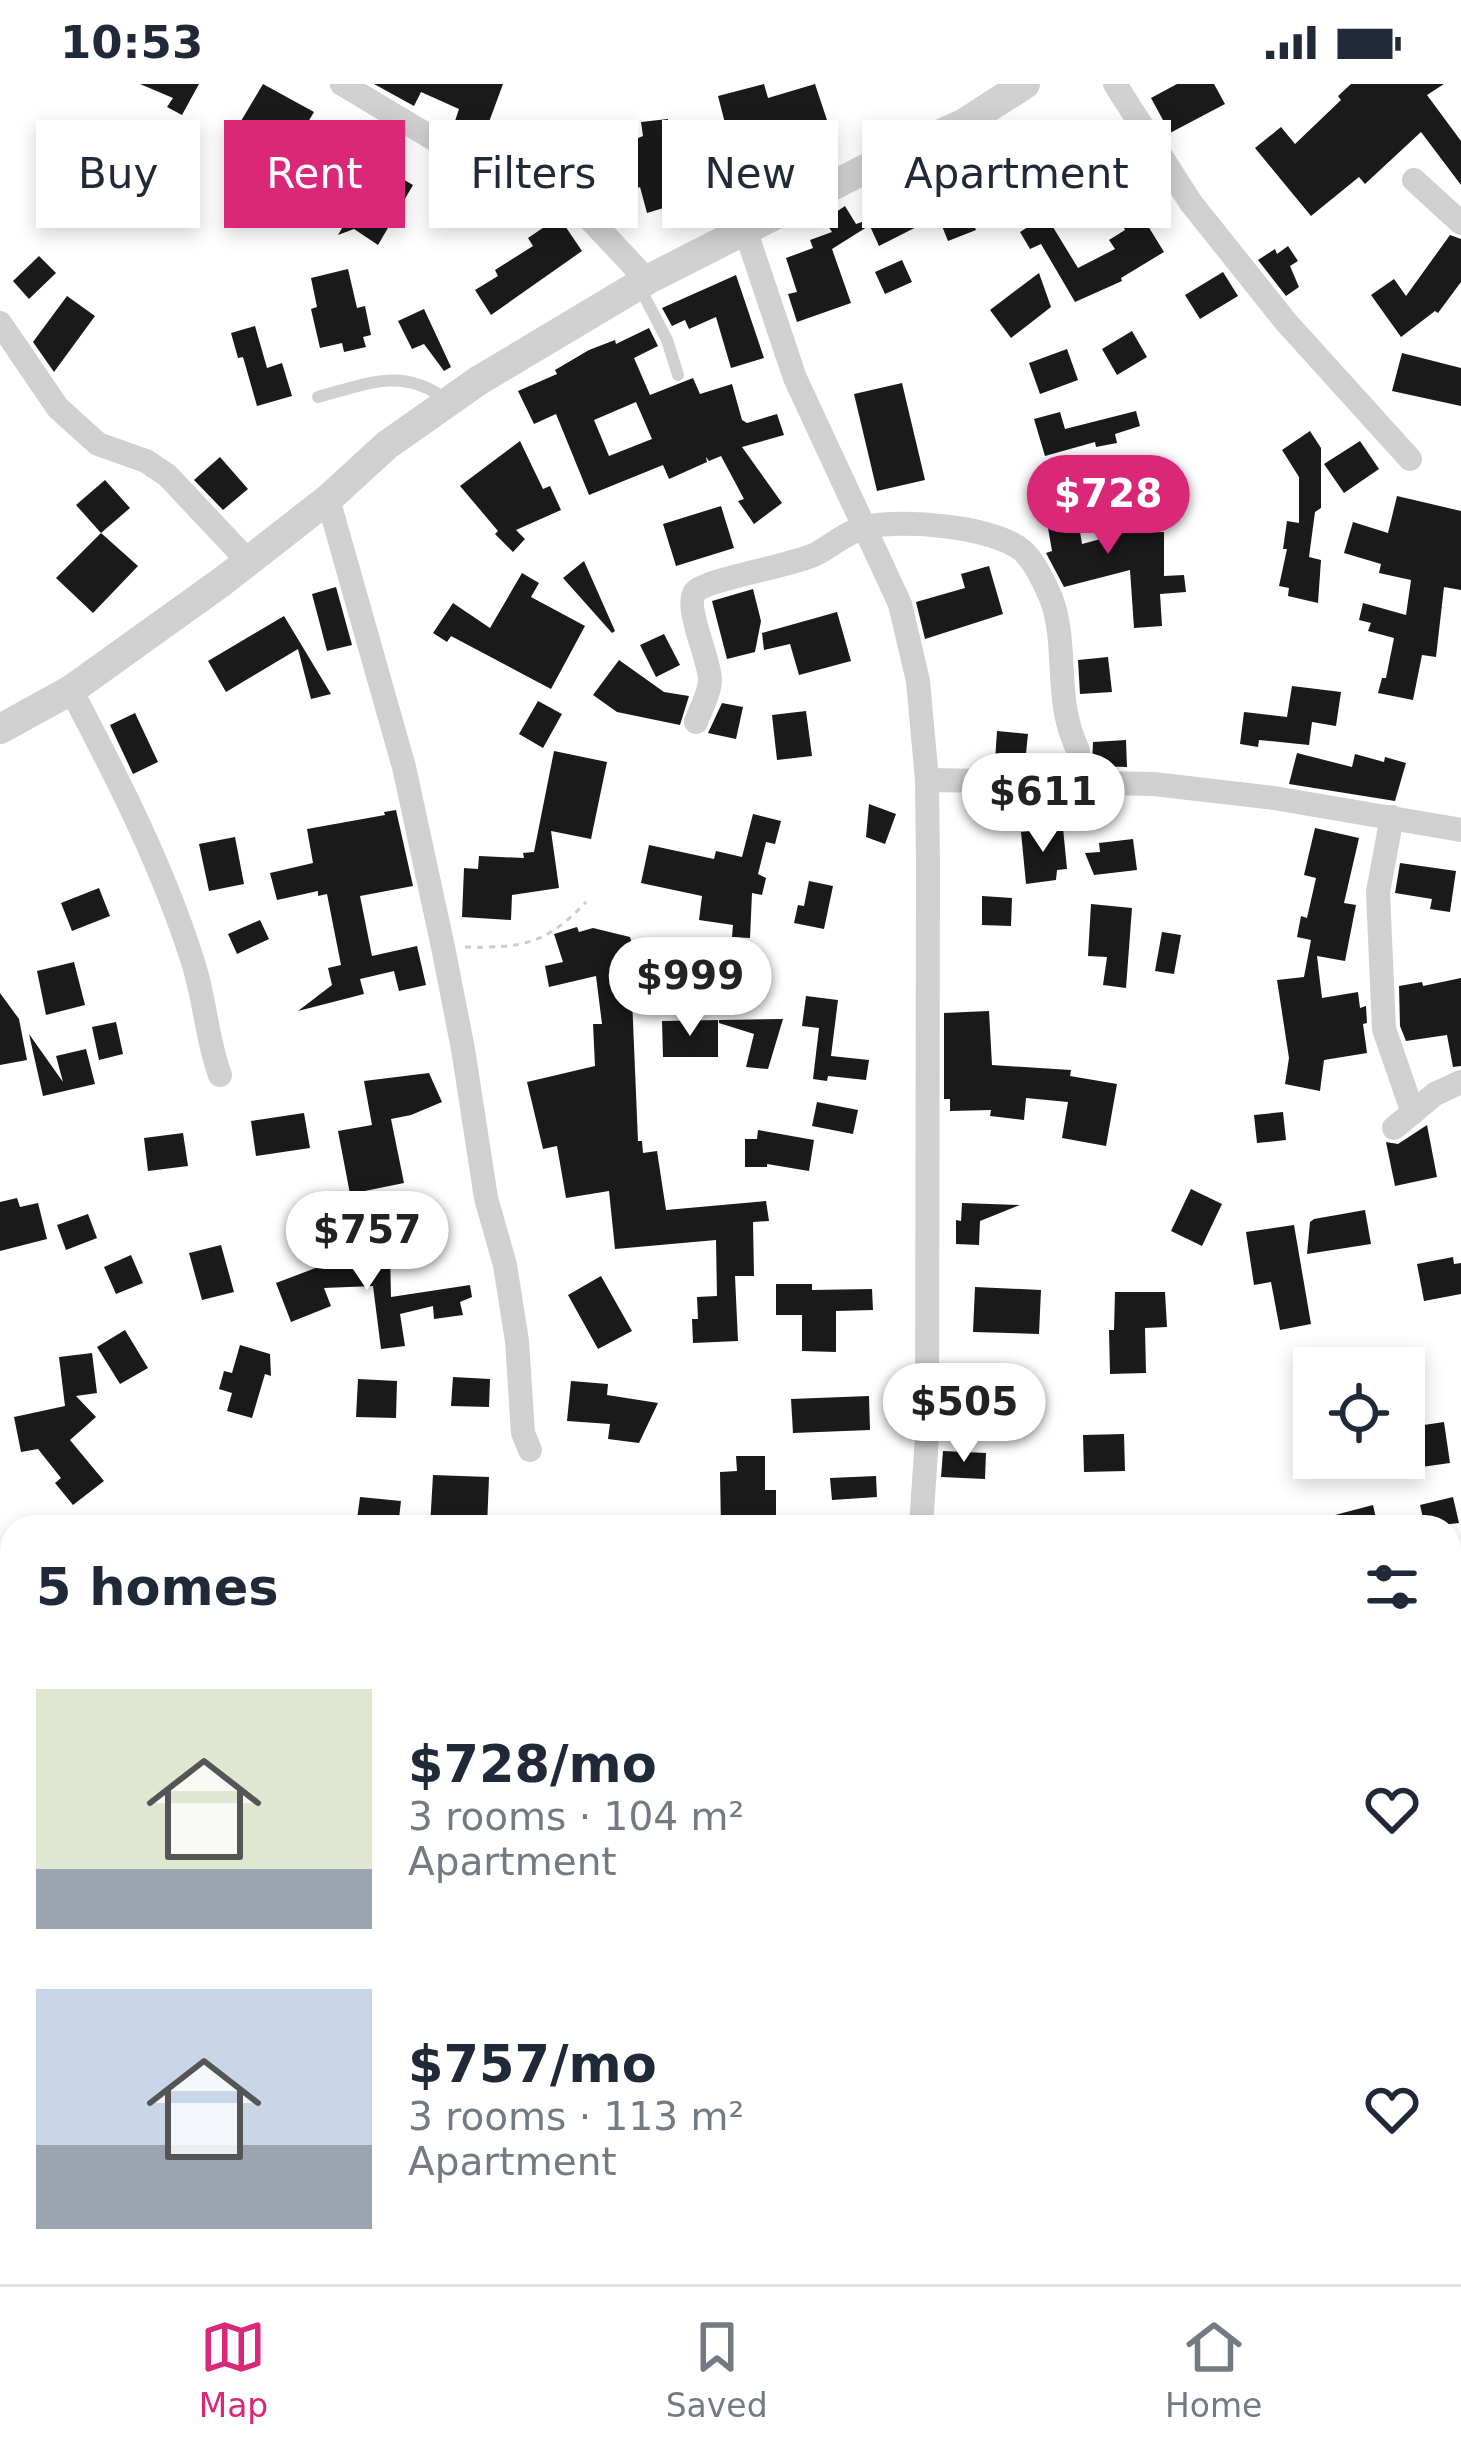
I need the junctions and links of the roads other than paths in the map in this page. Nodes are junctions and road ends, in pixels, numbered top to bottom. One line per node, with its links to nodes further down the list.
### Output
1 (342, 84): 4 (street)
2 (1025, 84): 8 (street)
3 (1115, 84): 14 (street)
4 (393, 114): 5 (lane); 9 (street)
5 (388, 120)
6 (1414, 180): 7 (street)
7 (1461, 223)
8 (746, 229): 9 (street); 16 (street)
9 (643, 282): 11 (lane); 13 (street)
10 (0, 323): 17 (street)
11 (678, 375)
12 (318, 398): 13 (lane)
13 (450, 402): 15 (street)
14 (1410, 459)
15 (328, 499): 17 (street); 27 (street)
16 (863, 528): 19 (street); 21 (street); 22 (street)
17 (248, 561): 18 (street)
18 (71, 690): 20 (street); 25 (street)
19 (696, 722)
20 (0, 729)
21 (1078, 750)
22 (927, 780): 23 (street); 28 (street)
23 (1392, 818): 24 (street); 26 (street)
24 (1461, 830)
25 (220, 1075)
26 (1461, 1082)
27 (530, 1450)
28 (922, 1515)

